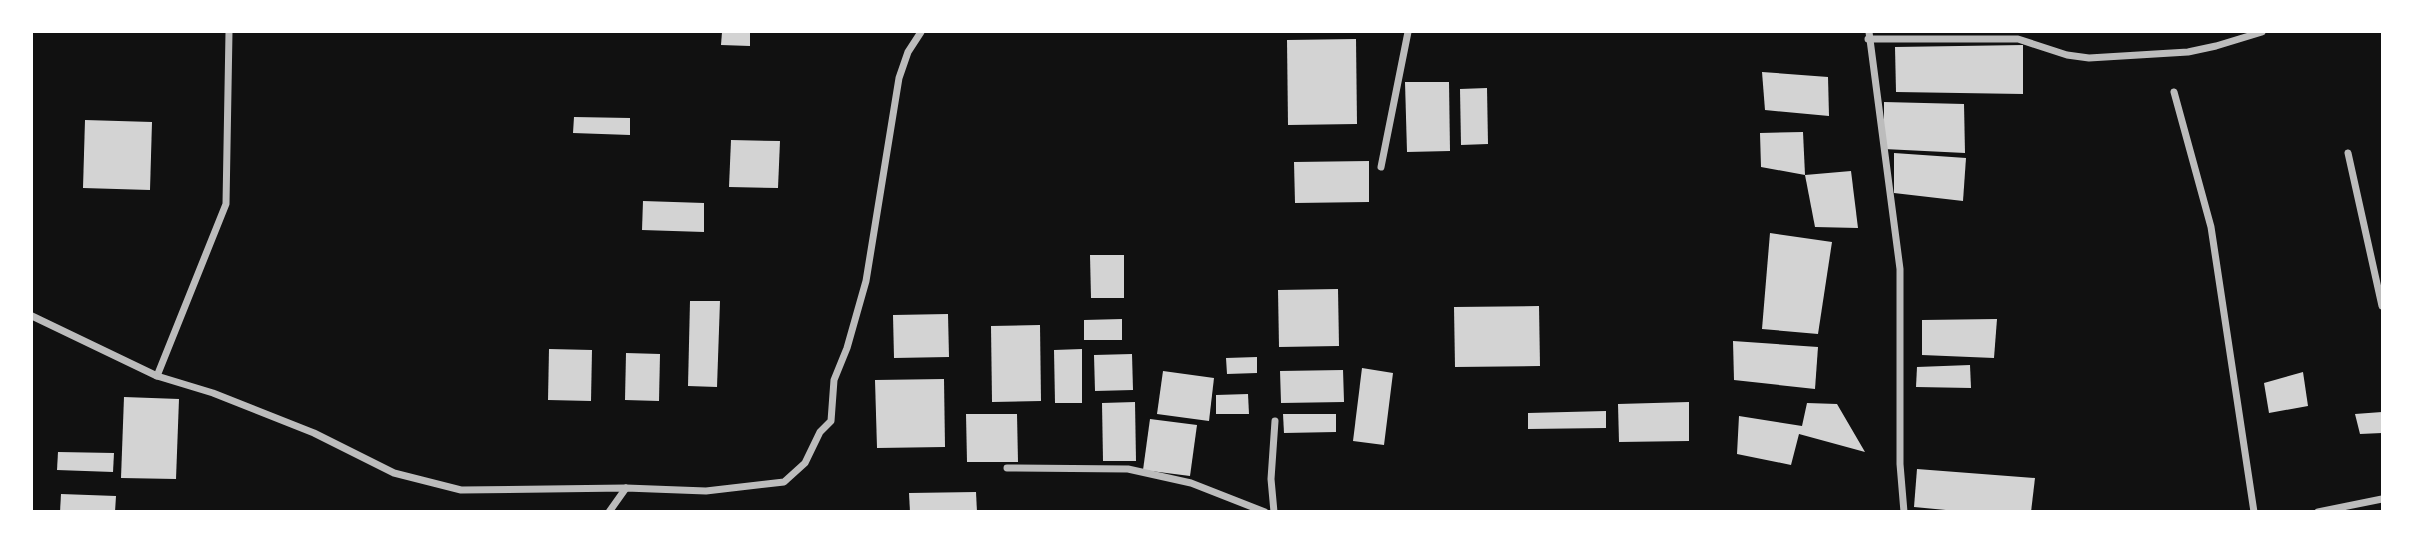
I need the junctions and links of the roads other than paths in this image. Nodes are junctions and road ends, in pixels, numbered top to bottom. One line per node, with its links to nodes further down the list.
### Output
1 (229, 32): 11 (street)
2 (920, 32): 14 (street)
3 (1408, 32): 8 (street)
4 (2262, 32): 5 (street)
5 (1868, 35): 19 (street)
6 (2174, 92): 20 (street)
7 (2348, 153): 9 (street)
8 (1381, 167)
9 (2382, 306)
10 (32, 316): 11 (street)
11 (157, 376): 14 (street)
12 (1275, 421): 18 (street)
13 (1007, 468): 17 (street)
14 (626, 488): 16 (street)
15 (2382, 499): 21 (street)
16 (609, 512)
17 (1265, 512)
18 (1273, 512)
19 (1903, 512)
20 (2254, 512)
21 (2318, 512)

